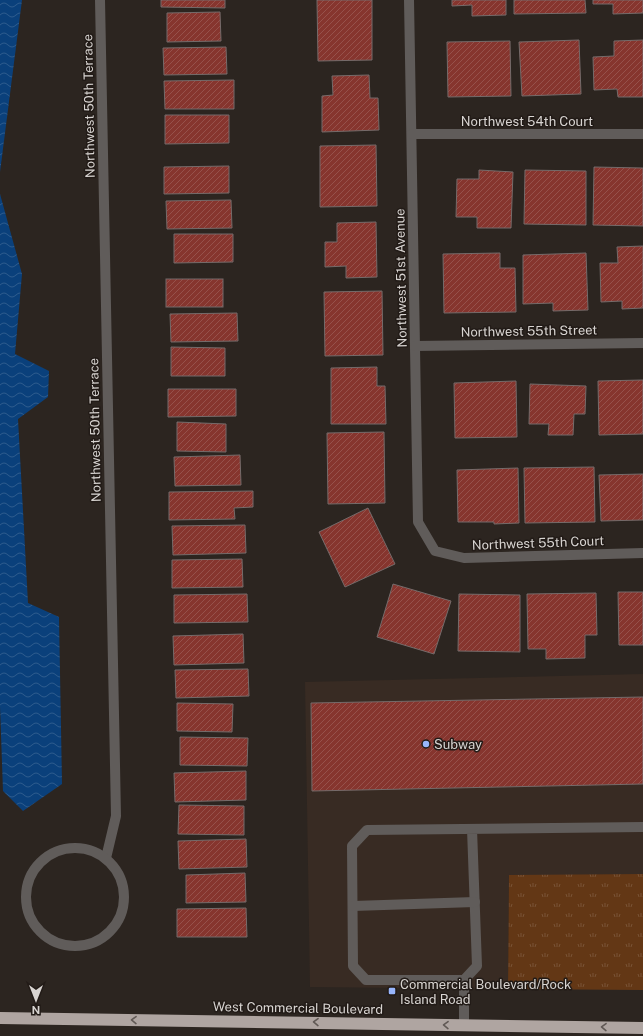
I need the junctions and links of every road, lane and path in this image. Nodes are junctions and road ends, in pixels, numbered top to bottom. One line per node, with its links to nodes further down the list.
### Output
1 (100, 0): 11 (street, Northwest 50th Terrace)
2 (409, 0): 3 (street, Northwest 51st Avenue)
3 (412, 134): 4 (street, Northwest 54th Court); 6 (street, Northwest 51st Avenue)
4 (643, 134)
5 (643, 343): 6 (street, Northwest 55th Street)
6 (415, 346): 7 (street, Northwest 51st Avenue)
7 (435, 551): 8 (street, Northwest 55th Court)
8 (643, 553)
9 (643, 827): 10 (street)
10 (472, 828): 12 (street); 13 (street)
11 (106, 858): 11 (street)
12 (475, 902): 13 (street); 14 (street)
13 (353, 906): 14 (street)
14 (464, 980): 16 (street)
15 (0, 1018): 16 (highway, West Commercial Boulevard, one-way to 15)
16 (464, 1025): 17 (highway, West Commercial Boulevard, one-way to 16)
17 (643, 1028)

